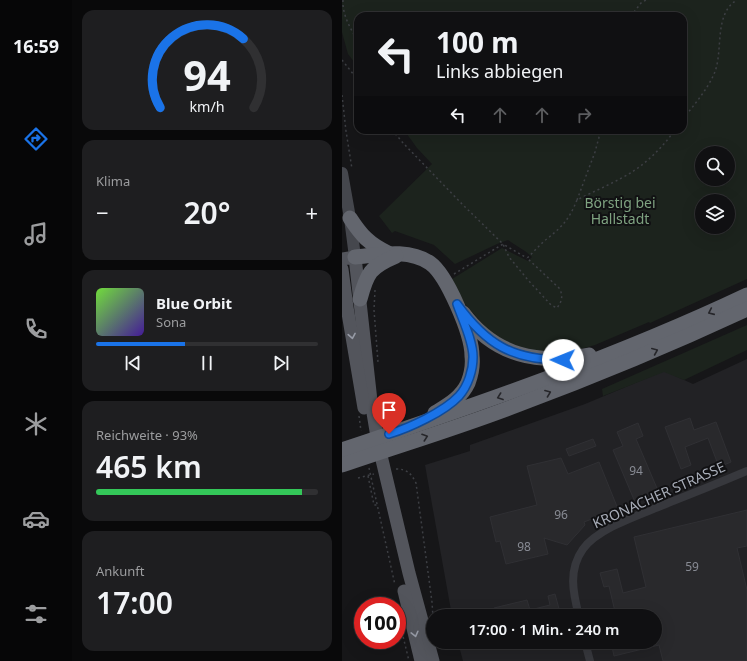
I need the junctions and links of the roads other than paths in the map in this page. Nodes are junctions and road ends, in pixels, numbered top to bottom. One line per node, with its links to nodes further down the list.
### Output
1 (347, 171): 2 (main road)
2 (350, 218): 3 (highway); 4 (main road)
3 (394, 254): 4 (highway); 7 (highway); 9 (highway)
4 (348, 258): 7 (main road)
5 (342, 269): 8 (main road)
6 (747, 295): 11 (highway, one-way to 11)
7 (360, 299): 12 (main road)
8 (344, 303): 12 (main road, one-way to 12)
9 (457, 304): 11 (highway); 13 (highway)
10 (747, 309): 14 (highway, one-way to 10)
11 (628, 347): 13 (highway, one-way to 13)
12 (367, 402): 19 (main road)
13 (402, 430): 15 (highway)
14 (388, 449): 16 (highway); 18 (highway)
15 (342, 450)
16 (342, 465)
17 (747, 471): 20 (street, KRONACHER STRASSE)
18 (342, 474)
19 (381, 498): 22 (main road, one-way to 22); 23 (main road)
20 (576, 609)
21 (587, 649): 24 (street)
22 (421, 661)
23 (432, 661)
24 (590, 661)

